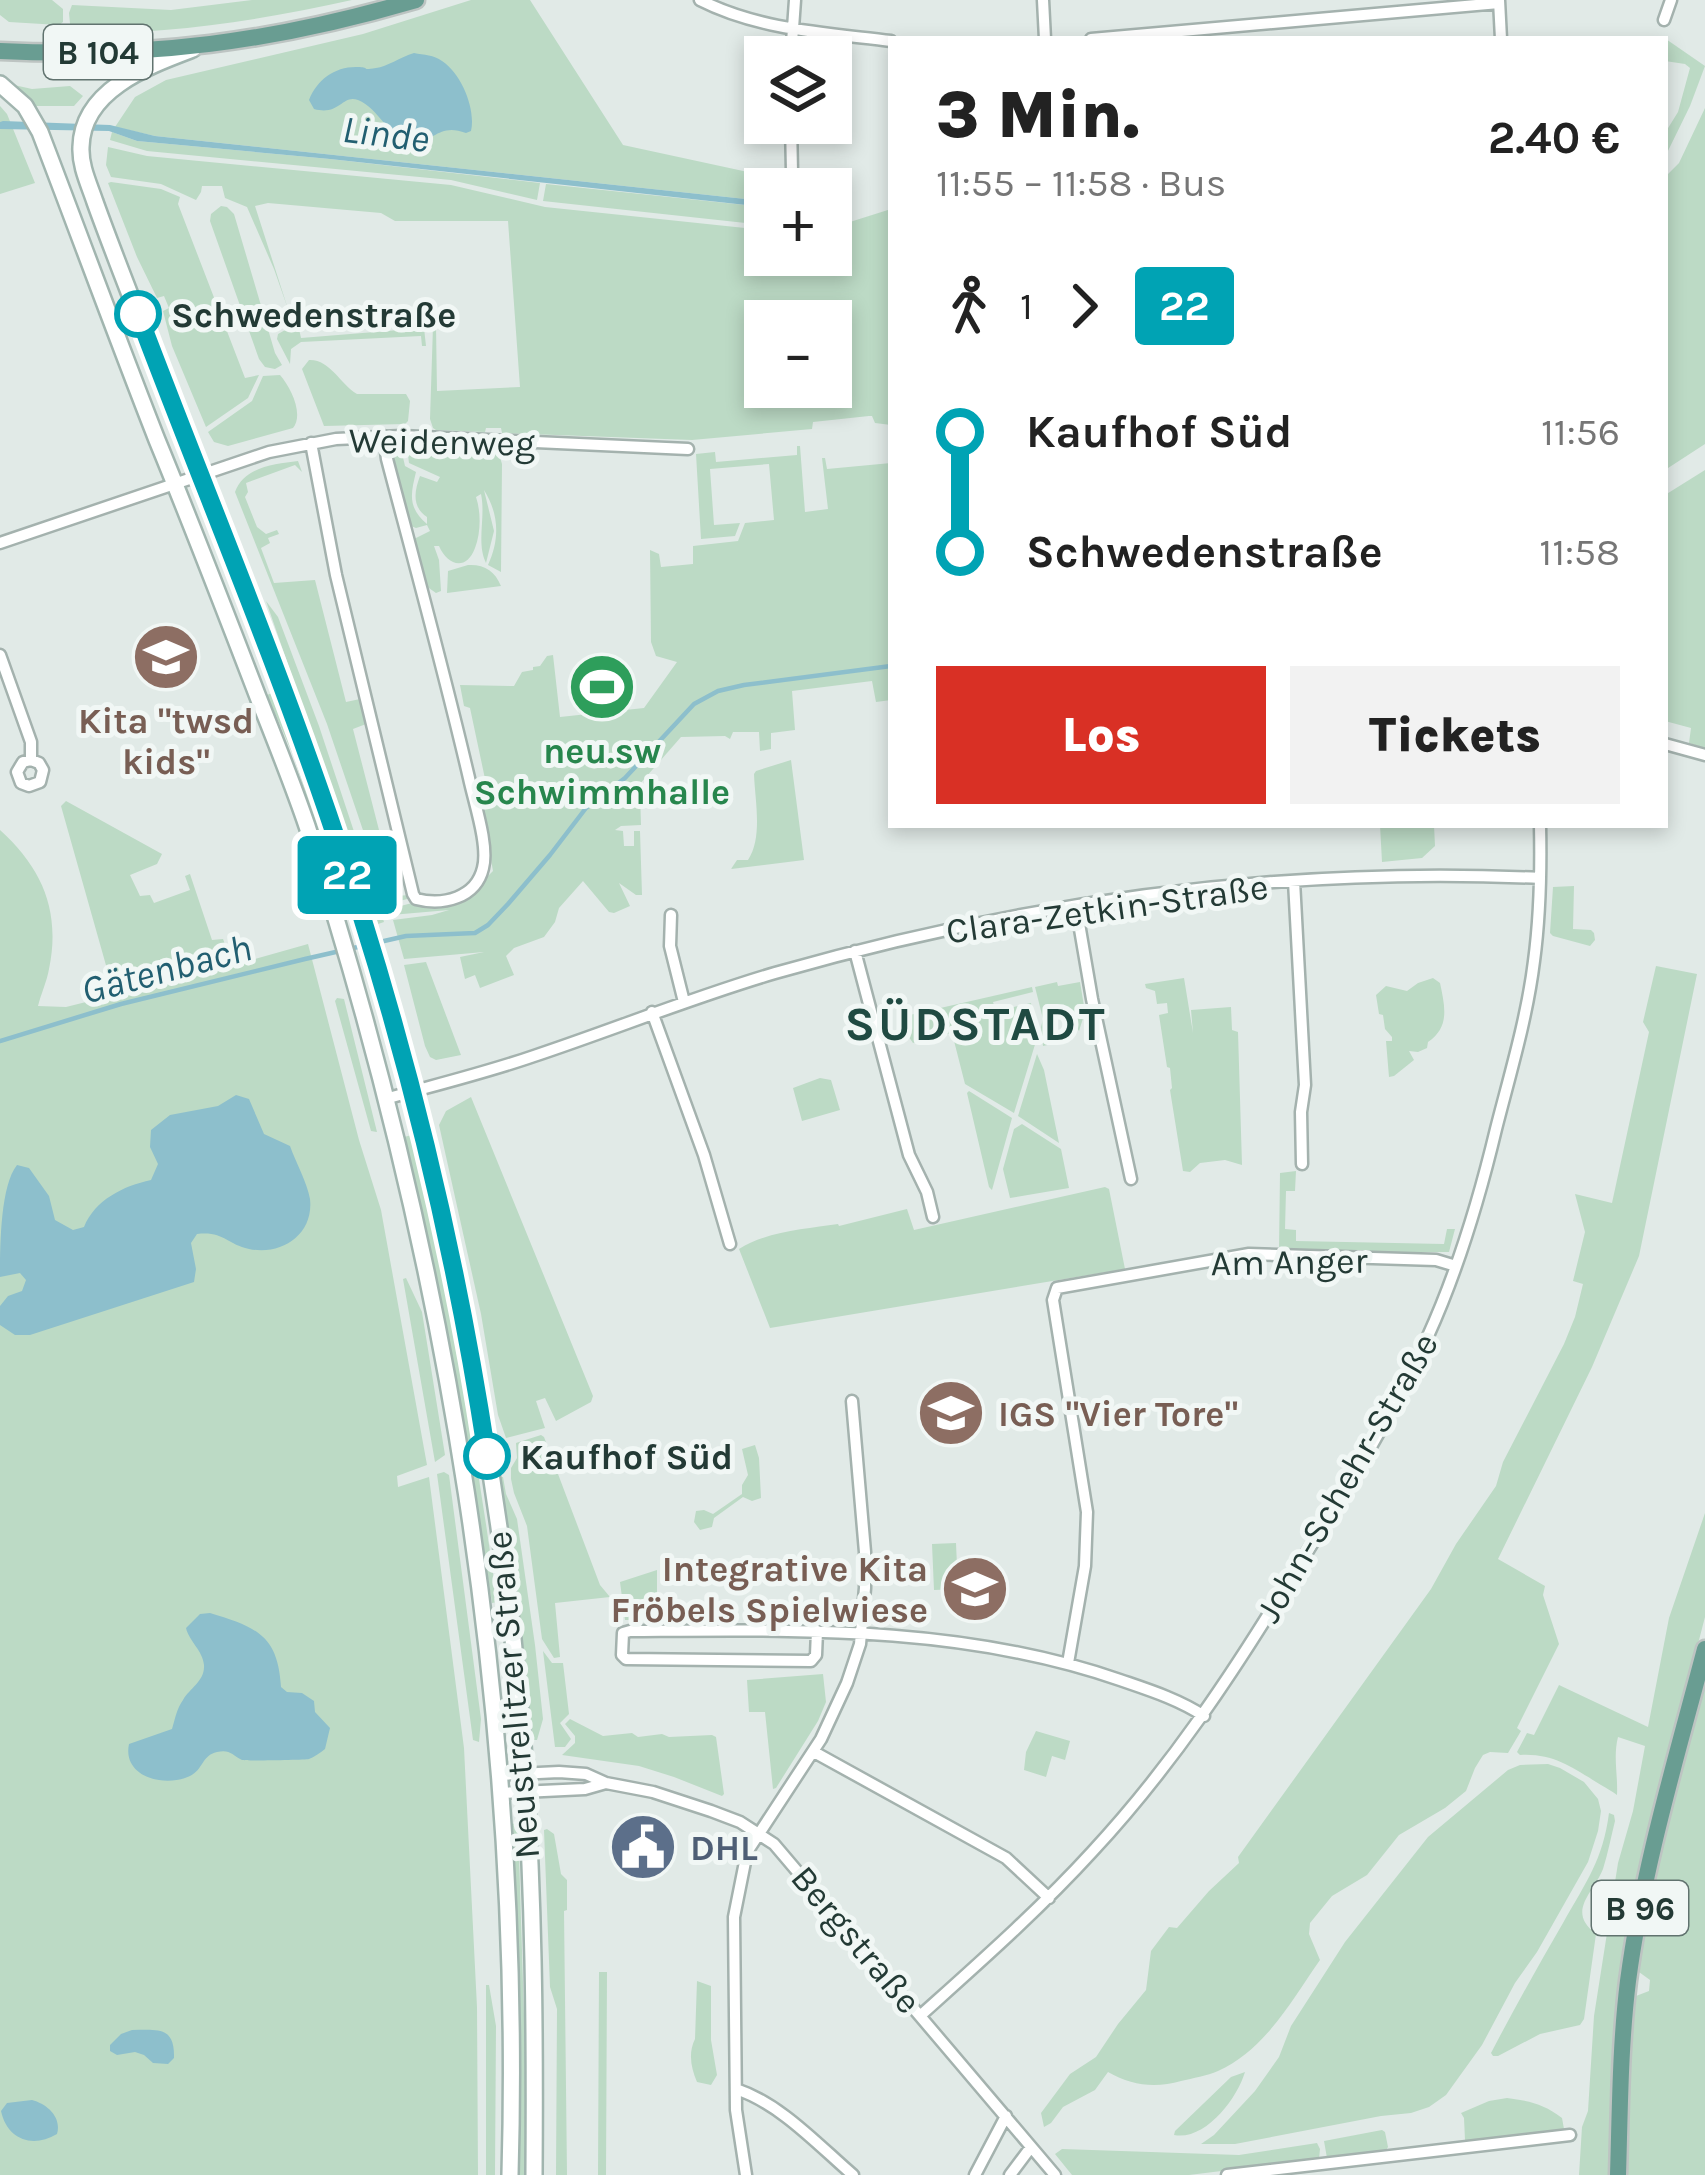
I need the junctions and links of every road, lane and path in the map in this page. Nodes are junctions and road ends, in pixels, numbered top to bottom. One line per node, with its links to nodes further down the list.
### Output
1 (416, 0): 16 (main road, B 104)
2 (700, 0): 10 (street)
3 (795, 0): 10 (street)
4 (1043, 0): 12 (street)
5 (1341, 0): 8 (street)
6 (1671, 0): 9 (street)
7 (1499, 2): 8 (street); 14 (street)
8 (1342, 16): 13 (street)
9 (1664, 20)
10 (792, 29): 11 (street); 15 (street)
11 (792, 36)
12 (1045, 36)
13 (1124, 36)
14 (1501, 36)
15 (888, 41)
16 (196, 48): 17 (main road, B 104); 22 (main road, Neustrelitzer Straße)
17 (0, 51)
18 (0, 83): 23 (main road, Neustrelitzer Straße)
19 (385, 436): 20 (street, Weidenweg); 20 (street); 21 (street, Weidenweg)
20 (311, 443): 22 (street, Weidenweg)
21 (688, 449)
22 (200, 475): 23 (street); 37 (main road, Neustrelitzer Straße)
23 (176, 483): 24 (street); 38 (main road, Neustrelitzer Straße)
24 (0, 543)
25 (0, 655): 28 (street)
26 (1668, 745): 27 (street)
27 (1705, 755)
28 (31, 760)
29 (1540, 828): 30 (street, John-Schehr-Straße)
30 (1540, 878): 31 (street, Clara-Zetkin-Straße); 43 (street, John-Schehr-Straße)
31 (1294, 881): 32 (street, Clara-Zetkin-Straße); 39 (street)
32 (1076, 906): 34 (street, Clara-Zetkin-Straße); 40 (street)
33 (671, 915): 35 (street)
34 (855, 951): 35 (street, Clara-Zetkin-Straße); 41 (street)
35 (684, 1001): 36 (street, Clara-Zetkin-Straße)
36 (652, 1012): 37 (street, Clara-Zetkin-Straße); 42 (street)
37 (411, 1092): 38 (street, Clara-Zetkin-Straße); 53 (main road, Neustrelitzer Straße)
38 (385, 1099): 52 (main road, Neustrelitzer Straße)
39 (1302, 1164)
40 (1131, 1179)
41 (933, 1217)
42 (730, 1244)
43 (1456, 1266): 49 (street, Am Anger); 50 (street, John-Schehr-Straße)
44 (852, 1401): 46 (street)
45 (817, 1631): 46 (street); 47 (street); 47 (street)
46 (862, 1632): 49 (street); 51 (street)
47 (712, 1646): 47 (street)
48 (1705, 1648): 70 (main road, B 96)
49 (1068, 1663): 50 (street)
50 (1204, 1716): 56 (street, John-Schehr-Straße)
51 (814, 1752): 55 (street); 56 (street)
52 (499, 1775): 53 (street, Bergstraße); 54 (main road, Neustrelitzer Straße)
53 (525, 1782): 54 (street, Bergstraße); 55 (street, Bergstraße); 63 (main road, Neustrelitzer Straße)
54 (500, 1793): 62 (main road, Neustrelitzer Straße)
55 (758, 1833): 57 (street, Bergstraße); 58 (street)
56 (1049, 1898): 57 (street, John-Schehr-Straße)
57 (921, 2015): 59 (street, Bergstraße)
58 (736, 2089): 64 (street); 65 (street)
59 (1006, 2116): 61 (street, Bergstraße); 66 (street)
60 (1570, 2135): 69 (street)
61 (1031, 2147): 67 (street); 68 (street, Bergstraße)
62 (510, 2175)
63 (534, 2175)
64 (746, 2175)
65 (854, 2175)
66 (975, 2175)
67 (1010, 2175)
68 (1054, 2175)
69 (1227, 2175)
70 (1618, 2175)

